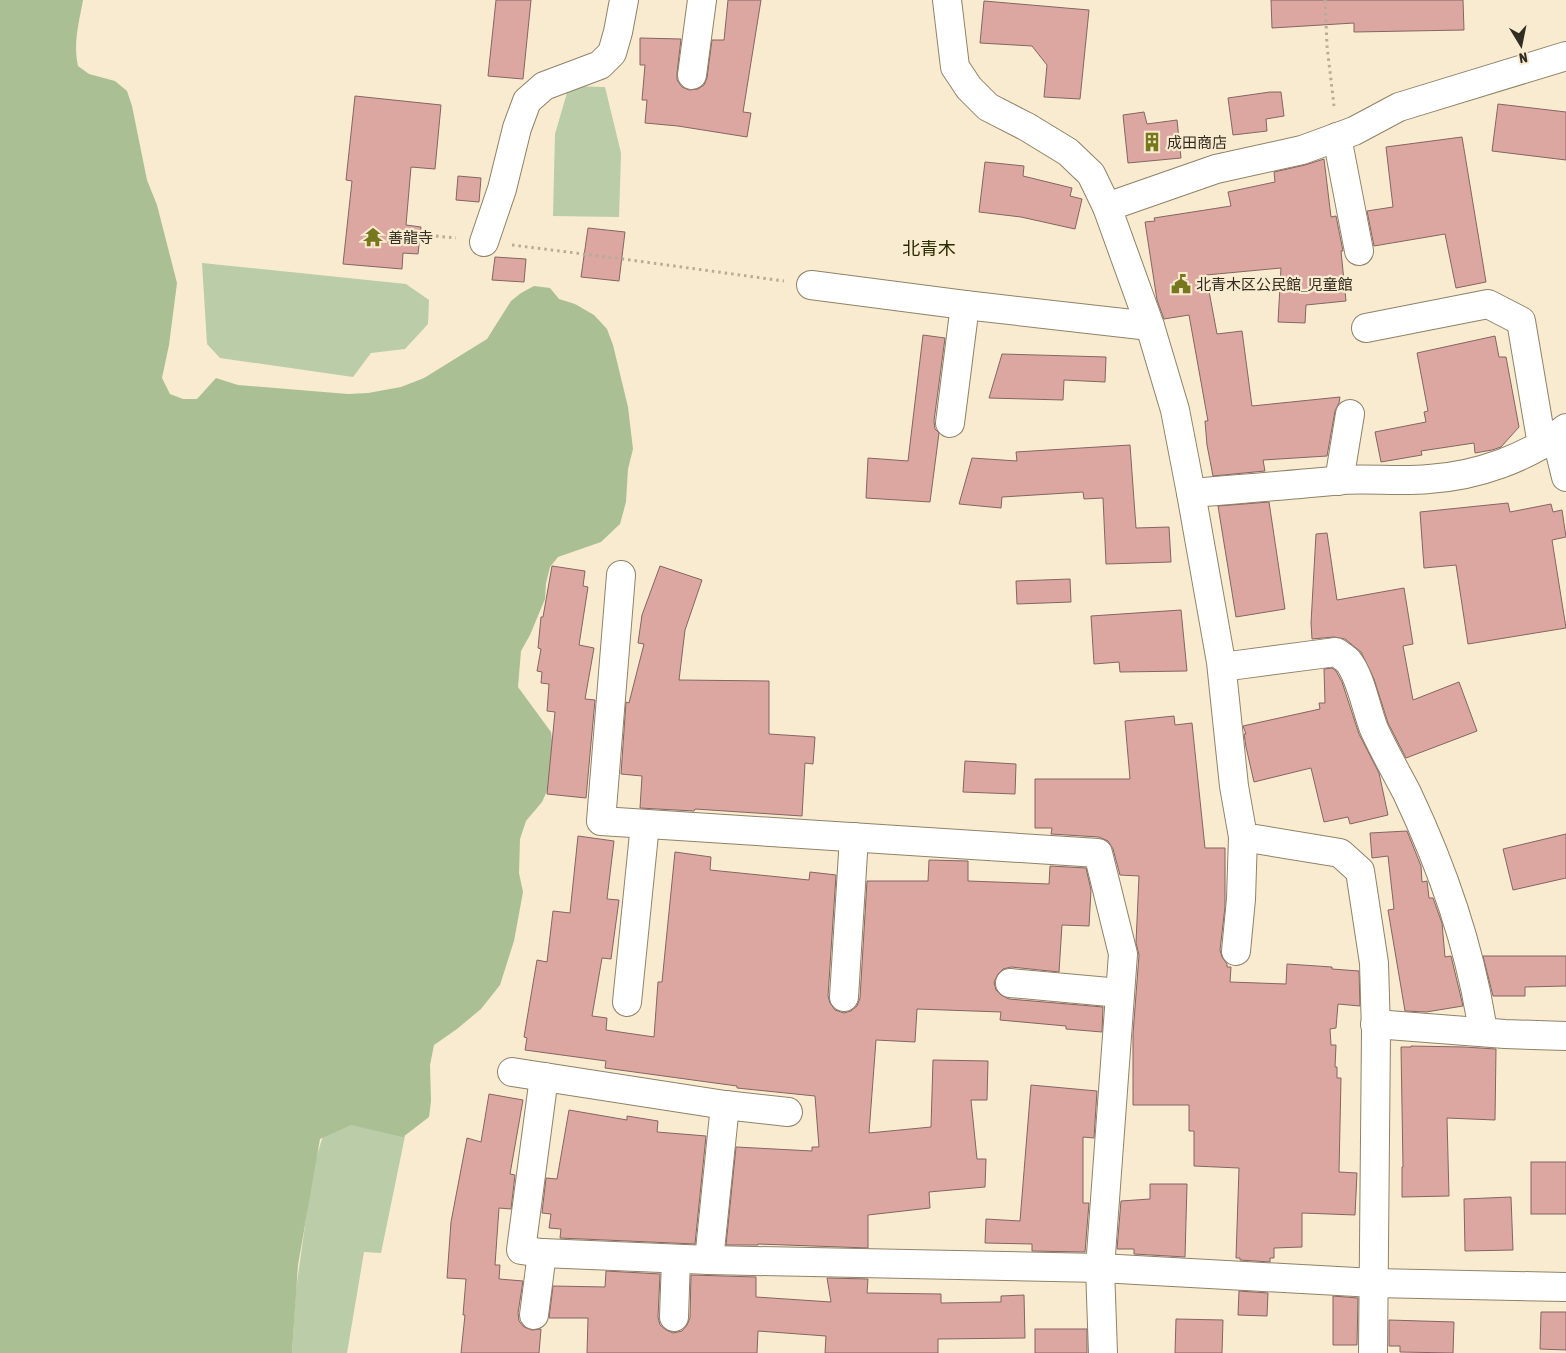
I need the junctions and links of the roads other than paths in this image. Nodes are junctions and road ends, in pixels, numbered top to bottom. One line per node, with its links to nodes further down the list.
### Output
1 (624, 0): 8 (street)
2 (702, 0): 5 (street)
3 (947, 0): 7 (street)
4 (1566, 56): 6 (street)
5 (692, 75)
6 (1337, 137): 7 (street); 9 (street)
7 (1107, 207): 12 (street)
8 (497, 243)
9 (1359, 251)
10 (811, 285): 11 (street)
11 (965, 305): 12 (street); 15 (street)
12 (1150, 326): 19 (street)
13 (1366, 328): 16 (street)
14 (1350, 414): 18 (street)
15 (950, 423)
16 (1555, 436): 17 (street); 18 (street)
17 (1566, 477)
18 (1339, 481): 19 (street)
19 (1191, 493): 21 (street)
20 (621, 575): 22 (street)
21 (1222, 667): 24 (street); 31 (street)
22 (645, 824): 23 (street); 29 (street)
23 (854, 837): 27 (street); 28 (street)
24 (1243, 837): 25 (street); 30 (street)
25 (1236, 951)
26 (1010, 983): 27 (street)
27 (1120, 993): 40 (street)
28 (844, 997)
29 (627, 1002)
30 (1376, 1024): 31 (street); 41 (street)
31 (1483, 1032): 32 (street)
32 (1566, 1036)
33 (512, 1072): 34 (street)
34 (544, 1077): 35 (street); 37 (street)
35 (725, 1105): 36 (street); 39 (street)
36 (788, 1112)
37 (542, 1253): 38 (street); 43 (street)
38 (676, 1259): 39 (street); 44 (street)
39 (709, 1260): 40 (street)
40 (1100, 1268): 41 (street); 45 (street)
41 (1374, 1283): 42 (street); 46 (street)
42 (1566, 1287)
43 (534, 1314)
44 (674, 1317)
45 (1103, 1353)
46 (1373, 1353)

